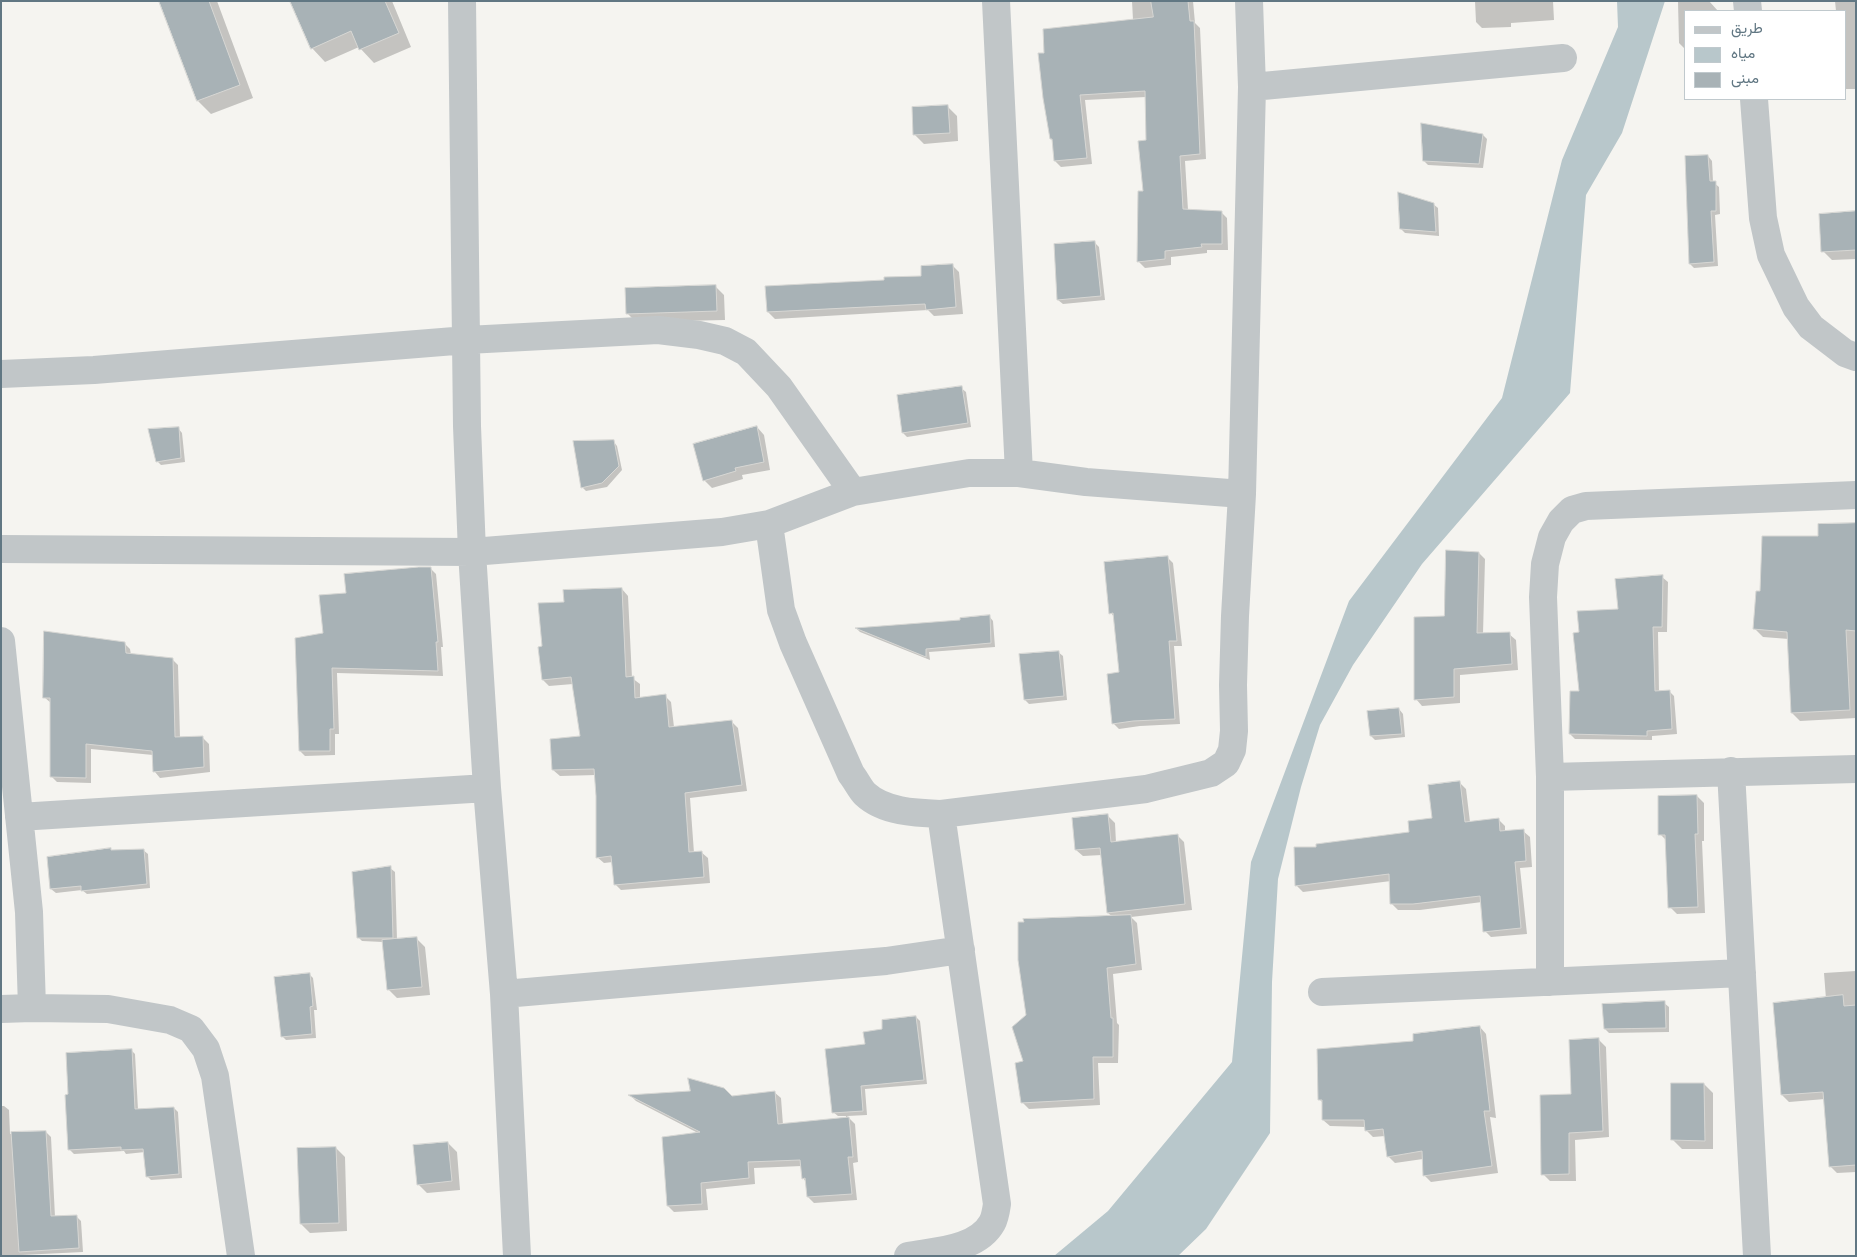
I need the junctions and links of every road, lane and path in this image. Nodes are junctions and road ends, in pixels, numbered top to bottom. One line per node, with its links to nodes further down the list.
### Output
1 (462, 1): 7 (street)
2 (996, 1): 10 (street)
3 (1249, 1): 5 (street)
4 (1563, 58): 5 (street)
5 (1252, 87): 12 (street)
6 (1754, 100): 8 (street)
7 (467, 340): 9 (street); 11 (street); 16 (street)
8 (1856, 356)
9 (1, 374)
10 (1019, 473): 11 (street); 12 (street)
11 (853, 492): 14 (street)
12 (1242, 494): 22 (street)
13 (1856, 495): 20 (street)
14 (769, 524): 16 (street); 22 (street)
15 (1, 549): 16 (street)
16 (472, 552): 21 (street)
17 (1, 641): 23 (street)
18 (1856, 769): 19 (street)
19 (1731, 771): 20 (street); 25 (street)
20 (1550, 777): 26 (street)
21 (488, 788): 23 (street); 28 (street)
22 (941, 814): 24 (street)
23 (19, 817): 29 (street)
24 (961, 950): 28 (street); 33 (street)
25 (1742, 973): 26 (street); 34 (street)
26 (1550, 982): 27 (street)
27 (1322, 992)
28 (504, 994): 32 (street)
29 (32, 1008): 30 (street); 31 (street)
30 (1, 1009)
31 (241, 1256)
32 (517, 1256)
33 (908, 1256)
34 (1757, 1256)

